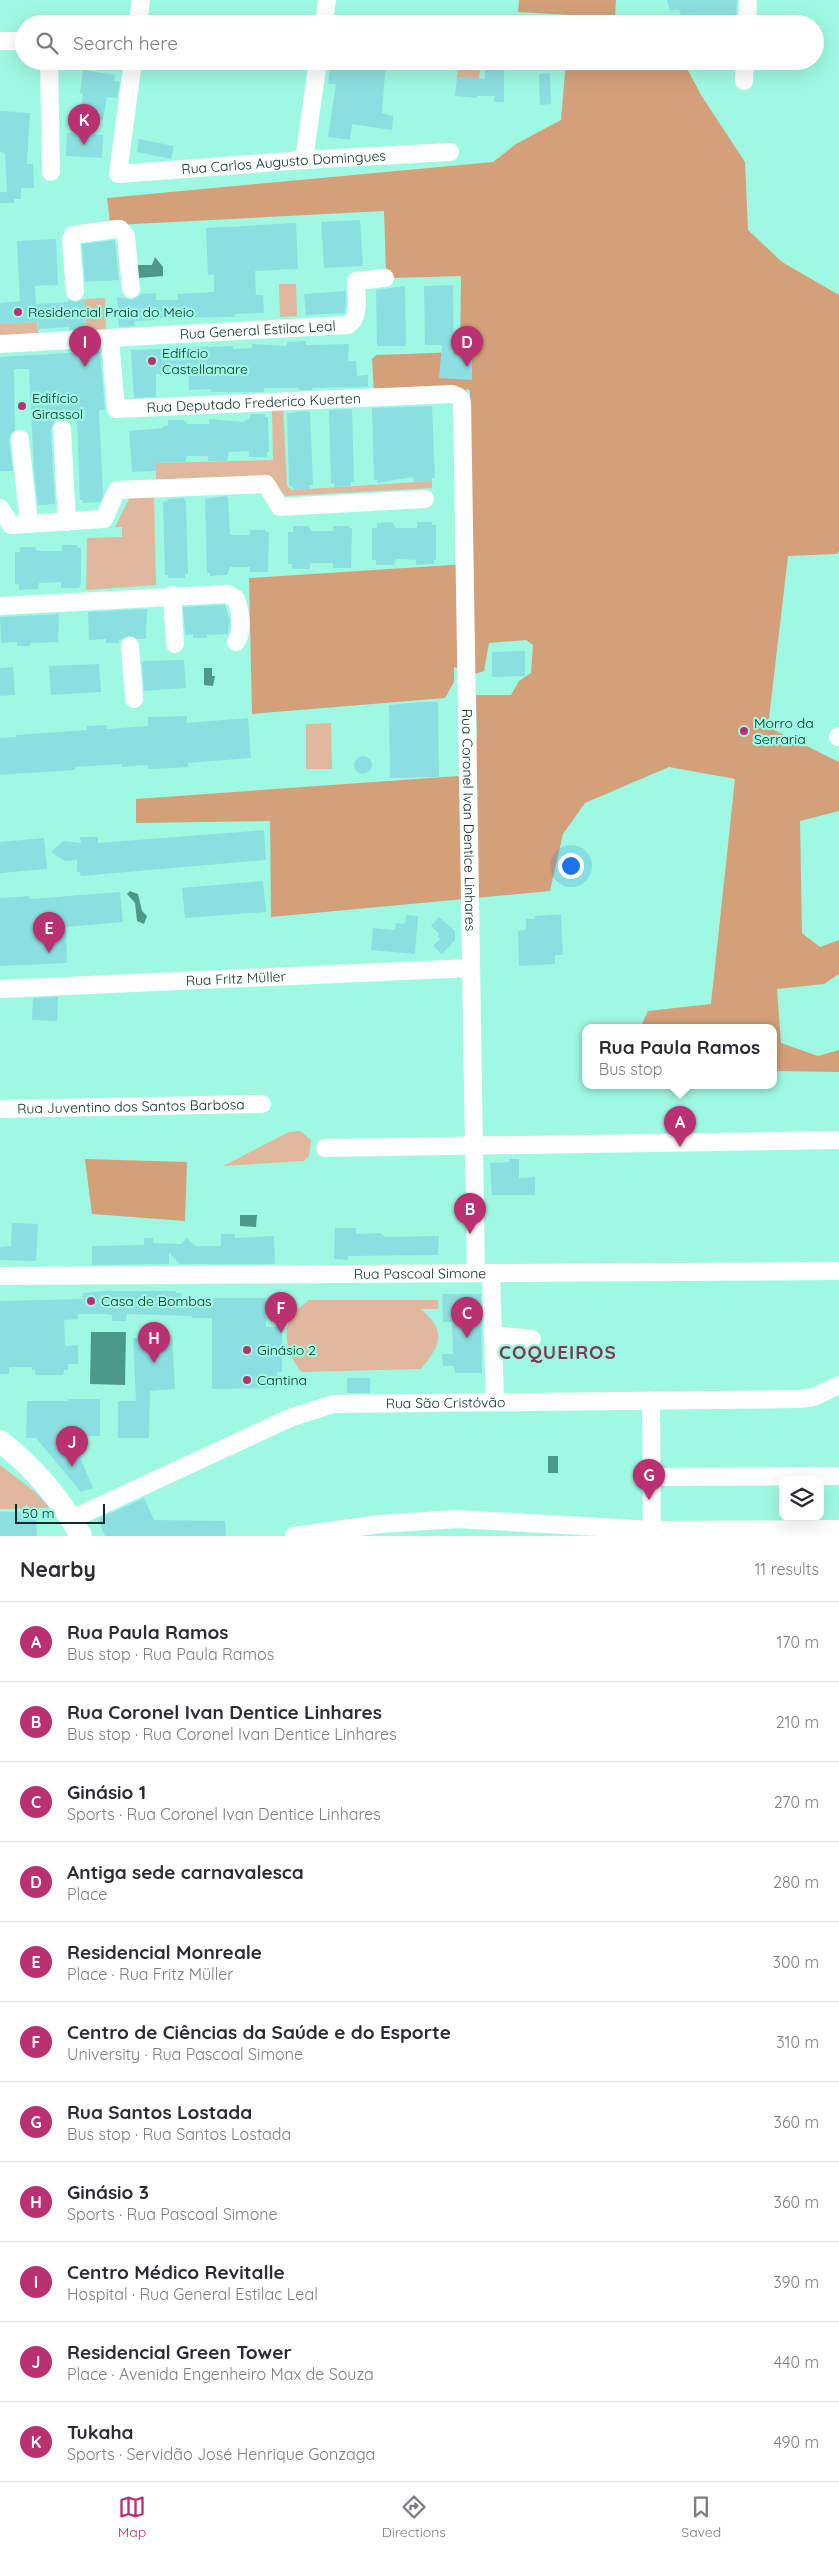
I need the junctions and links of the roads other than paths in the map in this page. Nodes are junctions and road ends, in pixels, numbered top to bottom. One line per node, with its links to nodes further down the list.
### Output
1 (142, 0): 4 (street)
2 (327, 0): 5 (street)
3 (748, 0): 6 (street)
4 (140, 15)
5 (325, 15)
6 (747, 15)
7 (0, 40): 8 (street)
8 (15, 41)
9 (48, 70): 16 (street)
10 (132, 70): 15 (street, Rua Carlos Augusto Domingues)
11 (317, 70): 15 (street)
12 (745, 70): 13 (street)
13 (744, 81)
14 (450, 152): 15 (street, Rua Carlos Augusto Domingues)
15 (304, 160)
16 (51, 172)
17 (385, 278): 20 (street, Rua General Estilac Leal)
18 (131, 289): 19 (street)
19 (75, 292)
20 (110, 339): 21 (street, Rua General Estilac Leal); 22 (street, Rua Deputado Frederico Kuerten)
21 (0, 344)
22 (459, 397): 35 (street, Rua Coronel Ivan Dentice Linhares)
23 (62, 429): 27 (street)
24 (20, 439): 28 (street)
25 (426, 499): 27 (street)
26 (0, 508): 28 (street)
27 (67, 522): 28 (street)
28 (29, 524)
29 (172, 595): 30 (street); 31 (street); 32 (street)
30 (0, 606)
31 (236, 642)
32 (175, 644)
33 (130, 646): 34 (street)
34 (134, 699)
35 (471, 968): 36 (street, Rua Fritz Müller); 40 (street, Rua Coronel Ivan Dentice Linhares)
36 (0, 989)
37 (262, 1104): 38 (street, Rua Juventino dos Santos Barbosa)
38 (0, 1109)
39 (839, 1140): 40 (street)
40 (474, 1146): 41 (street); 43 (street, Rua Coronel Ivan Dentice Linhares)
41 (326, 1148)
42 (839, 1271): 43 (street, Rua Pascoal Simone)
43 (483, 1273): 44 (street, Rua Pascoal Simone); 45 (street, Rua Coronel Ivan Dentice Linhares)
44 (0, 1276)
45 (493, 1335): 46 (street); 49 (street, Rua Coronel Ivan Dentice Linhares)
46 (532, 1339)
47 (839, 1385): 48 (street, Rua São Cristóvão)
48 (650, 1400): 49 (street, Rua São Cristóvão); 52 (street)
49 (495, 1402): 53 (street, Rua São Cristóvão)
50 (0, 1441): 53 (main road)
51 (839, 1476): 52 (street)
52 (652, 1477): 55 (street)
53 (76, 1528)
54 (839, 1530): 55 (street)
55 (652, 1533): 56 (street)
56 (294, 1536)

